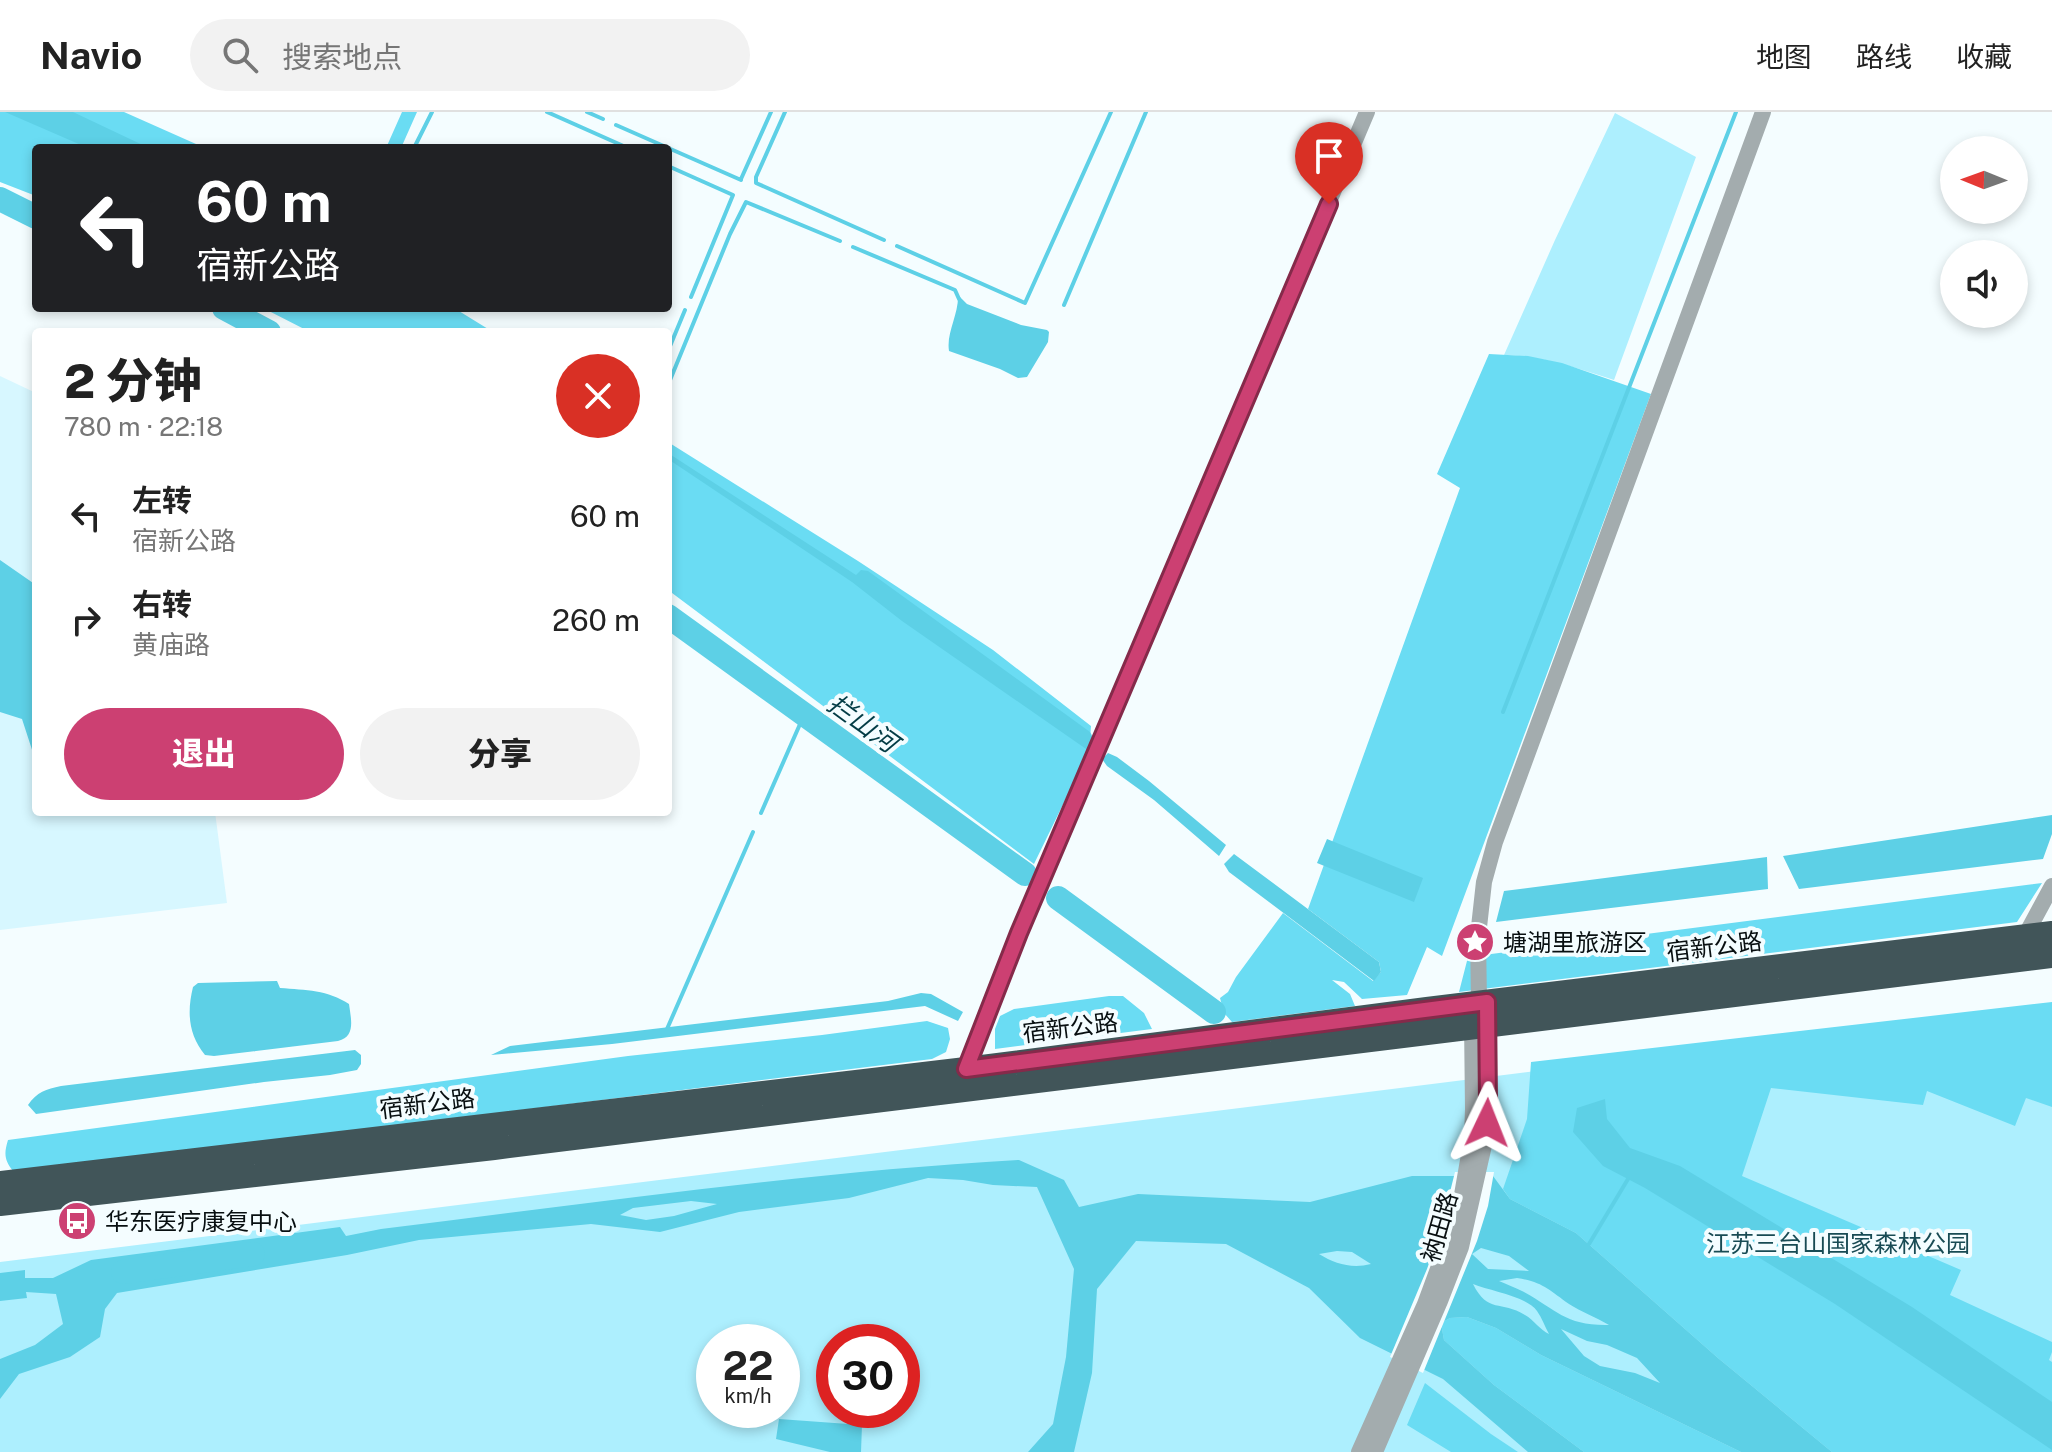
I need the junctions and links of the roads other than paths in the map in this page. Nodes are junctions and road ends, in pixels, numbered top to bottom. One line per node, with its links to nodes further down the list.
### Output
1 (1367, 112): 8 (street)
2 (1763, 112): 7 (street, 衲田路)
3 (2052, 886): 5 (street)
4 (2052, 933): 5 (highway, 宿新公路)
5 (2025, 936): 7 (highway, 宿新公路)
6 (2052, 956): 7 (highway, 宿新公路)
7 (1479, 1012): 8 (highway, 宿新公路); 10 (highway, 宿新公路); 11 (street, 衲田路)
8 (966, 1069): 9 (highway, 宿新公路)
9 (0, 1183)
10 (0, 1204)
11 (1403, 1369): 12 (street, 衲田路); 13 (street, 衲田路)
12 (1359, 1452)
13 (1375, 1452)

